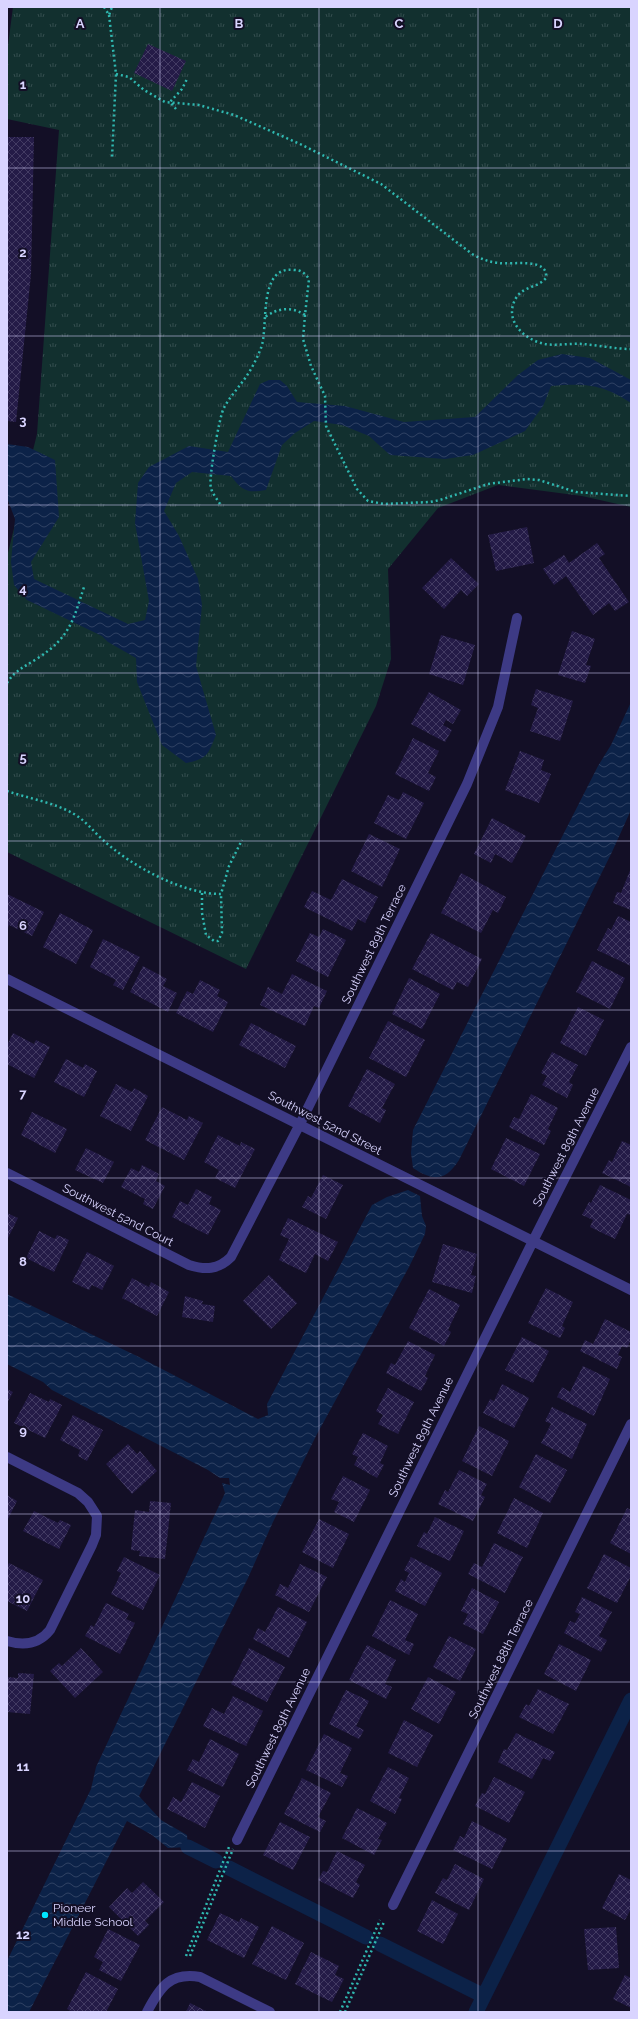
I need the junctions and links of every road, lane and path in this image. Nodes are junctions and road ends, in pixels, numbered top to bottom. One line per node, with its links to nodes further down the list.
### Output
1 (104, 7): 3 (path)
2 (112, 7): 3 (path)
3 (109, 15): 4 (path)
4 (116, 74): 6 (path); 8 (path)
5 (187, 79): 6 (path)
6 (170, 102): 7 (path); 11 (path)
7 (176, 109)
8 (112, 158)
9 (305, 315): 10 (path); 10 (path); 12 (path)
10 (265, 317): 13 (path)
11 (631, 349)
12 (631, 496)
13 (220, 504)
14 (84, 587): 16 (path)
15 (517, 618): 23 (street, Southwest 89th Terrace)
16 (7, 683)
17 (7, 791): 19 (path)
18 (242, 840): 20 (path)
19 (202, 893): 20 (path); 20 (path)
20 (221, 894)
21 (7, 979): 23 (street, Southwest 52nd Street)
22 (631, 1047): 25 (street, Southwest 89th Avenue)
23 (300, 1124): 25 (street, Southwest 52nd Street); 26 (street, Southwest 89th Terrace)
24 (7, 1173): 26 (street, Southwest 52nd Court)
25 (533, 1241): 27 (street, Southwest 52nd Street); 31 (street, Southwest 89th Avenue)
26 (221, 1266)
27 (631, 1290)
28 (631, 1424): 32 (street, Southwest 88th Terrace)
29 (7, 1457): 30 (street)
30 (7, 1641)
31 (233, 1845): 35 (path); 36 (path)
32 (393, 1905)
33 (380, 1920): 39 (path)
34 (384, 1922): 40 (path)
35 (186, 1956)
36 (190, 1956)
37 (147, 2012): 38 (street)
38 (270, 2012)
39 (340, 2012)
40 (345, 2012)

